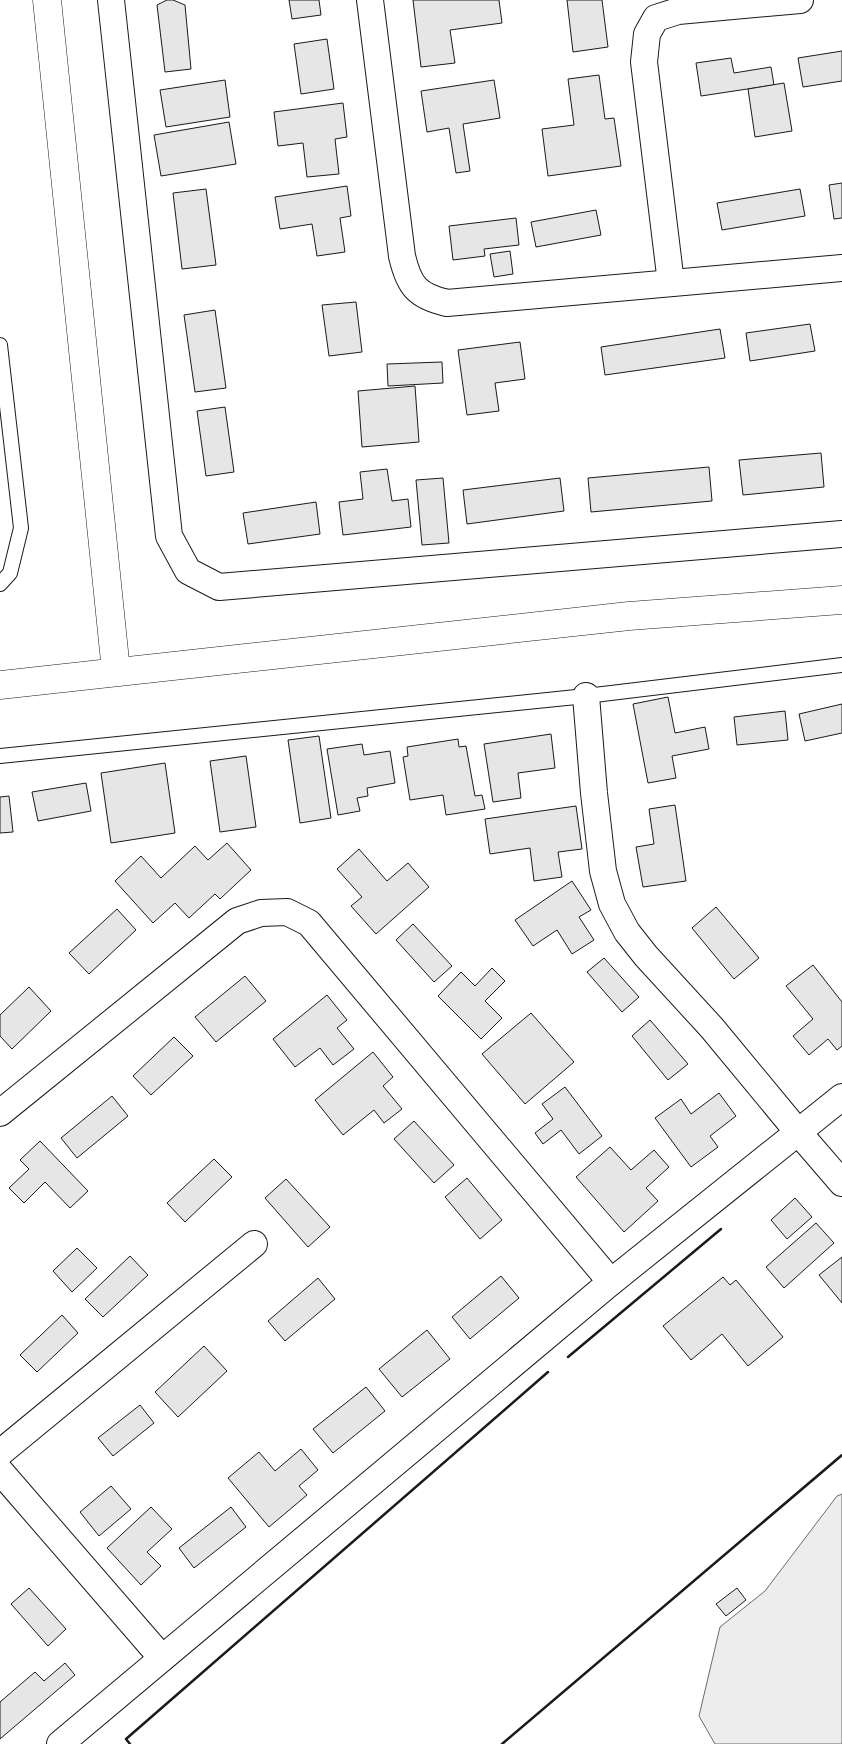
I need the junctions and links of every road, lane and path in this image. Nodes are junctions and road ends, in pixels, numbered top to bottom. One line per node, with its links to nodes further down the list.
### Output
1 (47, 0): 12 (street)
2 (111, 0): 8 (street)
3 (370, 0): 6 (street)
4 (800, 0): 6 (street)
5 (842, 268): 6 (street)
6 (670, 283)
7 (0, 345): 9 (lane)
8 (842, 534)
9 (0, 584)
10 (842, 600): 12 (street)
11 (842, 665): 14 (lane)
12 (116, 671): 13 (street)
13 (0, 685)
14 (586, 696): 15 (lane); 18 (street)
15 (0, 756)
16 (842, 1097): 18 (street)
17 (0, 1113): 21 (street)
18 (798, 1132): 19 (street); 21 (street)
19 (842, 1183)
20 (254, 1244): 22 (street)
21 (611, 1282): 24 (street)
22 (0, 1453)
23 (0, 1471): 24 (street)
24 (162, 1658): 25 (street)
25 (66, 1742)

